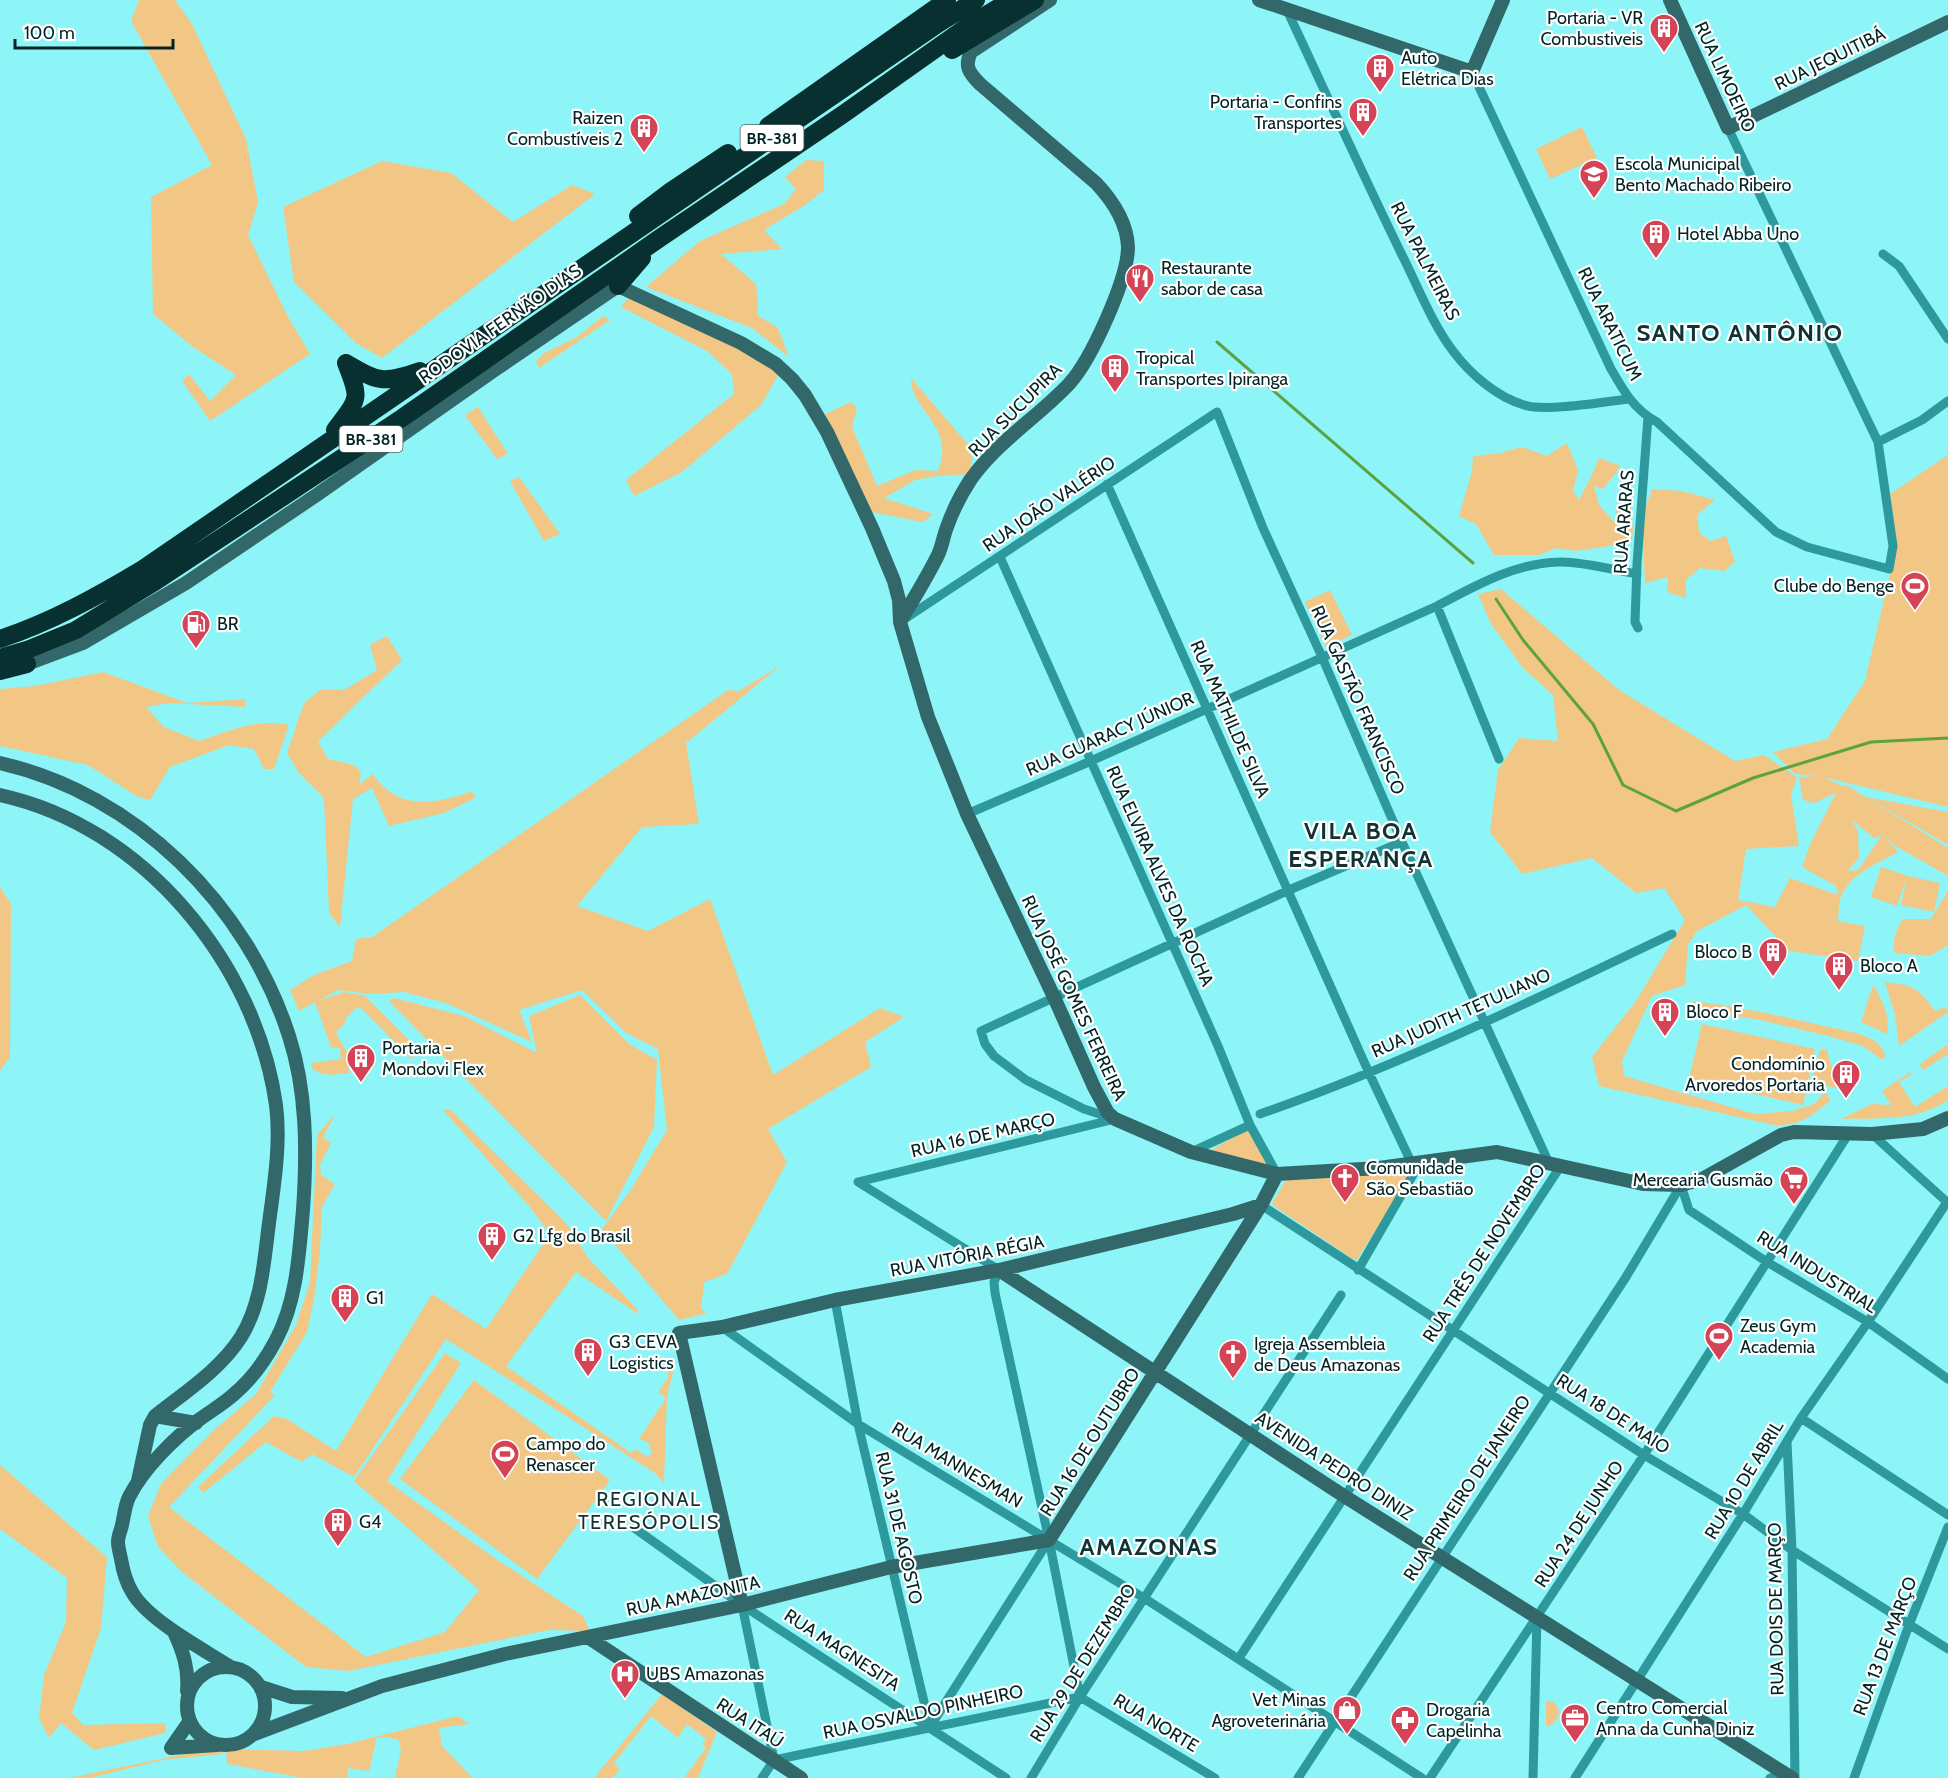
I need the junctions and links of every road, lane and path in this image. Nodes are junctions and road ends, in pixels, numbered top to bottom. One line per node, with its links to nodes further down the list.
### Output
1 (947, 0): 16 (highway, BR-381)
2 (976, 0): 16 (highway, RODOVIA FERNÃO DIAS / BR-381)
3 (1011, 0): 12 (highway, RODOVIA FERNÃO DIAS / BR-381)
4 (1035, 0): 12 (highway, BR-381)
5 (1050, 0): 31 (street, RUA SUCUPIRA)
6 (1259, 0): 9 (street)
7 (1503, 0): 11 (street)
8 (1670, 0): 13 (street, RUA LIMOEIRO)
9 (1286, 8): 11 (street); 20 (street, RUA PALMEIRAS)
10 (1948, 22): 13 (street, RUA JEQUITIBÁ)
11 (1472, 72): 20 (street, RUA ARATICUM)
12 (842, 115): 14 (highway, RODOVIA FERNÃO DIAS / BR-381)
13 (1728, 128): 24 (street, RUA LIMOEIRO)
14 (660, 238): 17 (highway); 35 (highway, RODOVIA FERNÃO DIAS / BR-381)
15 (1884, 254): 18 (street)
16 (569, 278): 19 (highway, RODOVIA FERNÃO DIAS / BR-381)
17 (618, 286): 31 (street, RUA JOSÉ GOMES FERREIRA); 36 (street, RODOVIA FERNÃO DIAS / BR-381)
18 (1948, 339)
19 (442, 364): 25 (highway, RODOVIA FERNÃO DIAS / BR-381); 25 (highway, BR-381)
20 (1628, 399): 23 (street, RUA ARATICUM)
21 (1948, 401): 24 (street)
22 (1217, 412): 26 (street, RUA JOÃO VALÉRIO); 34 (street, RUA GASTÃO FRANCISCO)
23 (1648, 417): 28 (street, RUA ARATICUM); 29 (street, RUA ARARAS)
24 (1878, 442): 28 (street, RUA LIMOEIRO)
25 (325, 443): 33 (highway, RODOVIA FERNÃO DIAS / BR-381)
26 (1107, 484): 27 (street, RUA JOÃO VALÉRIO); 38 (street, RUA MATHILDE SILVA)
27 (1000, 557): 31 (street, RUA JOÃO VALÉRIO); 40 (street, RUA ELVIRA ALVES DA ROCHA)
28 (1889, 569)
29 (1637, 574): 30 (street, RUA GUARACY JÚNIOR); 32 (street, RUA ARARAS)
30 (1437, 606): 34 (street, RUA GUARACY JÚNIOR); 39 (street)
31 (900, 622): 43 (street, RUA JOSÉ GOMES FERREIRA)
32 (1638, 628)
33 (0, 639)
34 (1322, 657): 38 (street, RUA GUARACY JÚNIOR); 44 (street, RUA GASTÃO FRANCISCO)
35 (0, 658)
36 (27, 664): 37 (highway, BR-381)
37 (0, 671)
38 (1207, 709): 40 (street, RUA GUARACY JÚNIOR); 45 (street, RUA MATHILDE SILVA)
39 (1499, 759)
40 (1091, 761): 43 (street, RUA GUARACY JÚNIOR); 47 (street, RUA ELVIRA ALVES DA ROCHA)
41 (0, 764): 78 (street)
42 (0, 795): 76 (street)
43 (966, 814): 48 (street, RUA JOSÉ GOMES FERREIRA)
44 (1402, 842): 45 (street); 49 (street, RUA GASTÃO FRANCISCO)
45 (1288, 890): 47 (street); 50 (street, RUA MATHILDE SILVA)
46 (1672, 934): 49 (street, RUA JUDITH TETULIANO)
47 (1173, 944): 48 (street); 54 (street, RUA ELVIRA ALVES DA ROCHA)
48 (1054, 997): 53 (street, RUA JOSÉ GOMES FERREIRA); 53 (street)
49 (1485, 1022): 50 (street, RUA JUDITH TETULIANO); 59 (street, RUA GASTÃO FRANCISCO)
50 (1370, 1073): 51 (street, RUA JUDITH TETULIANO); 58 (street, RUA MATHILDE SILVA)
51 (1260, 1114)
52 (1948, 1118): 56 (street, RUA JOSÉ GOMES FERREIRA)
53 (1115, 1119): 57 (street, RUA JOSÉ GOMES FERREIRA); 61 (street, RUA 16 DE MARÇO)
54 (1250, 1125): 57 (street); 60 (street, RUA ELVIRA ALVES DA ROCHA)
55 (1848, 1133): 56 (street, RUA JOSÉ GOMES FERREIRA); 62 (street, RUA JOSÉ GOMES FERREIRA); 65 (street, RUA 24 DE JUNHO)
56 (1872, 1134): 63 (street)
57 (1191, 1152): 60 (street, RUA JOSÉ GOMES FERREIRA)
58 (1417, 1163): 59 (street, RUA JOSÉ GOMES FERREIRA); 60 (street, RUA JOSÉ GOMES FERREIRA); 67 (street)
59 (1554, 1165): 62 (street, RUA JOSÉ GOMES FERREIRA); 72 (street, RUA TRÊS DE NOVEMBRO)
60 (1277, 1174): 64 (street, RUA 16 DE OUTUBRO)
61 (858, 1182): 66 (street, AVENIDA PEDRO DINIZ)
62 (1681, 1185): 65 (street, RUA INDUSTRIAL); 75 (street, RUA PRIMEIRO DE JANEIRO)
63 (1948, 1203): 70 (street, RUA 10 DE ABRIL)
64 (1261, 1205): 66 (street, RUA VITÓRIA RÉGIA); 67 (street, RUA 18 DE MAIO); 73 (street, RUA 16 DE OUTUBRO)
65 (1767, 1262): 70 (street, RUA INDUSTRIAL); 82 (street, RUA 24 DE JUNHO)
66 (999, 1270): 69 (street, RUA VITÓRIA RÉGIA); 73 (street, AVENIDA PEDRO DINIZ); 89 (street)
67 (1358, 1270): 72 (street, RUA 18 DE MAIO)
68 (1341, 1295): 80 (street, RUA 29 DE DEZEMBRO)
69 (835, 1300): 71 (street, RUA VITÓRIA RÉGIA); 79 (street, RUA 31 DE AGOSTO)
70 (1868, 1322): 74 (street, RUA INDUSTRIAL); 77 (street, RUA 10 DE ABRIL)
71 (722, 1327): 79 (street, RUA MANNESMAN); 94 (street, RUA VITÓRIA RÉGIA)
72 (1454, 1329): 75 (street, RUA 18 DE MAIO); 84 (street, RUA TRÊS DE NOVEMBRO)
73 (1155, 1372): 80 (street, AVENIDA PEDRO DINIZ); 89 (street, RUA 16 DE OUTUBRO)
74 (1948, 1379)
75 (1549, 1392): 82 (street, RUA 18 DE MAIO); 91 (street, RUA PRIMEIRO DE JANEIRO)
76 (154, 1416): 78 (street); 83 (street)
77 (1801, 1418): 81 (street, RUA 10 DE ABRIL); 86 (street)
78 (196, 1423): 83 (street)
79 (858, 1424): 89 (street, RUA MANNESMAN); 92 (street, RUA 31 DE AGOSTO)
80 (1251, 1434): 84 (street, AVENIDA PEDRO DINIZ); 93 (street, RUA 29 DE DEZEMBRO)
81 (1787, 1440): 85 (street, RUA 10 DE ABRIL); 90 (street, RUA DOIS DE MARÇO)
82 (1644, 1455): 85 (street, RUA 18 DE MAIO); 95 (street, RUA 24 DE JUNHO)
83 (138, 1483): 97 (street, RUA AMAZONITA)
84 (1344, 1496): 91 (street, AVENIDA PEDRO DINIZ); 100 (street, RUA TRÊS DE NOVEMBRO)
85 (1743, 1514): 90 (street, RUA 18 DE MAIO); 102 (street, RUA 10 DE ABRIL)
86 (1948, 1515)
87 (633, 1527): 94 (street, RUA MAGNESITA)
88 (1948, 1527): 96 (street, RUA 13 DE MARÇO)
89 (1049, 1540): 92 (street, RUA AMAZONITA); 93 (street, RUA MANNESMAN); 104 (street); 109 (street, RUA 16 DE OUTUBRO)
90 (1792, 1550): 96 (street, RUA 18 DE MAIO); 113 (street, RUA DOIS DE MARÇO)
91 (1442, 1557): 95 (street, AVENIDA PEDRO DINIZ); 108 (street, RUA PRIMEIRO DE JANEIRO)
92 (891, 1567): 94 (street, RUA AMAZONITA); 109 (street, RUA 31 DE AGOSTO)
93 (1144, 1598): 100 (street, RUA MANNESMAN); 104 (street, RUA 29 DE DEZEMBRO)
94 (742, 1605): 98 (street, RUA AMAZONITA); 109 (street, RUA MAGNESITA); 112 (street)
95 (1537, 1618): 102 (street, AVENIDA PEDRO DINIZ); 121 (street, RUA 24 DE JUNHO); 122 (street)
96 (1909, 1625): 99 (street, RUA 18 DE MAIO); 125 (street, RUA 13 DE MARÇO)
97 (173, 1630): 101 (street, RUA AMAZONITA); 106 (street)
98 (589, 1638): 105 (street, RUA AMAZONITA); 112 (street, RUA ITAÚ)
99 (1948, 1649)
100 (1239, 1658): 108 (street, RUA MANNESMAN)
101 (229, 1666): 103 (street, RUA AMAZONITA); 106 (street)
102 (1638, 1681): 113 (street, AVENIDA PEDRO DINIZ); 123 (street, RUA 10 DE ABRIL)
103 (261, 1687): 105 (street, RUA AMAZONITA); 110 (street)
104 (1080, 1697): 109 (street, RUA OSVALDO PINHEIRO); 117 (street, RUA 29 DE DEZEMBRO); 118 (street, RUA NORTE)
105 (347, 1699): 110 (street, RUA AMAZONITA)
106 (186, 1705): 107 (street)
107 (189, 1722): 111 (street); 111 (street, RUA AMAZONITA)
108 (1334, 1722): 119 (street, RUA PRIMEIRO DE JANEIRO); 120 (street, RUA MANNESMAN)
109 (930, 1726): 112 (street, RUA OSVALDO PINHEIRO); 116 (street, RUA MAGNESITA)
110 (252, 1735): 111 (street, RUA AMAZONITA)
111 (219, 1745)
112 (774, 1760): 114 (street); 115 (street, RUA ITAÚ)
113 (1791, 1777): 124 (street)
114 (762, 1778)
115 (801, 1778)
116 (1006, 1778)
117 (1031, 1778)
118 (1215, 1778)
119 (1298, 1778)
120 (1422, 1778)
121 (1430, 1778)
122 (1533, 1778)
123 (1575, 1778)
124 (1770, 1778)
125 (1854, 1778)

